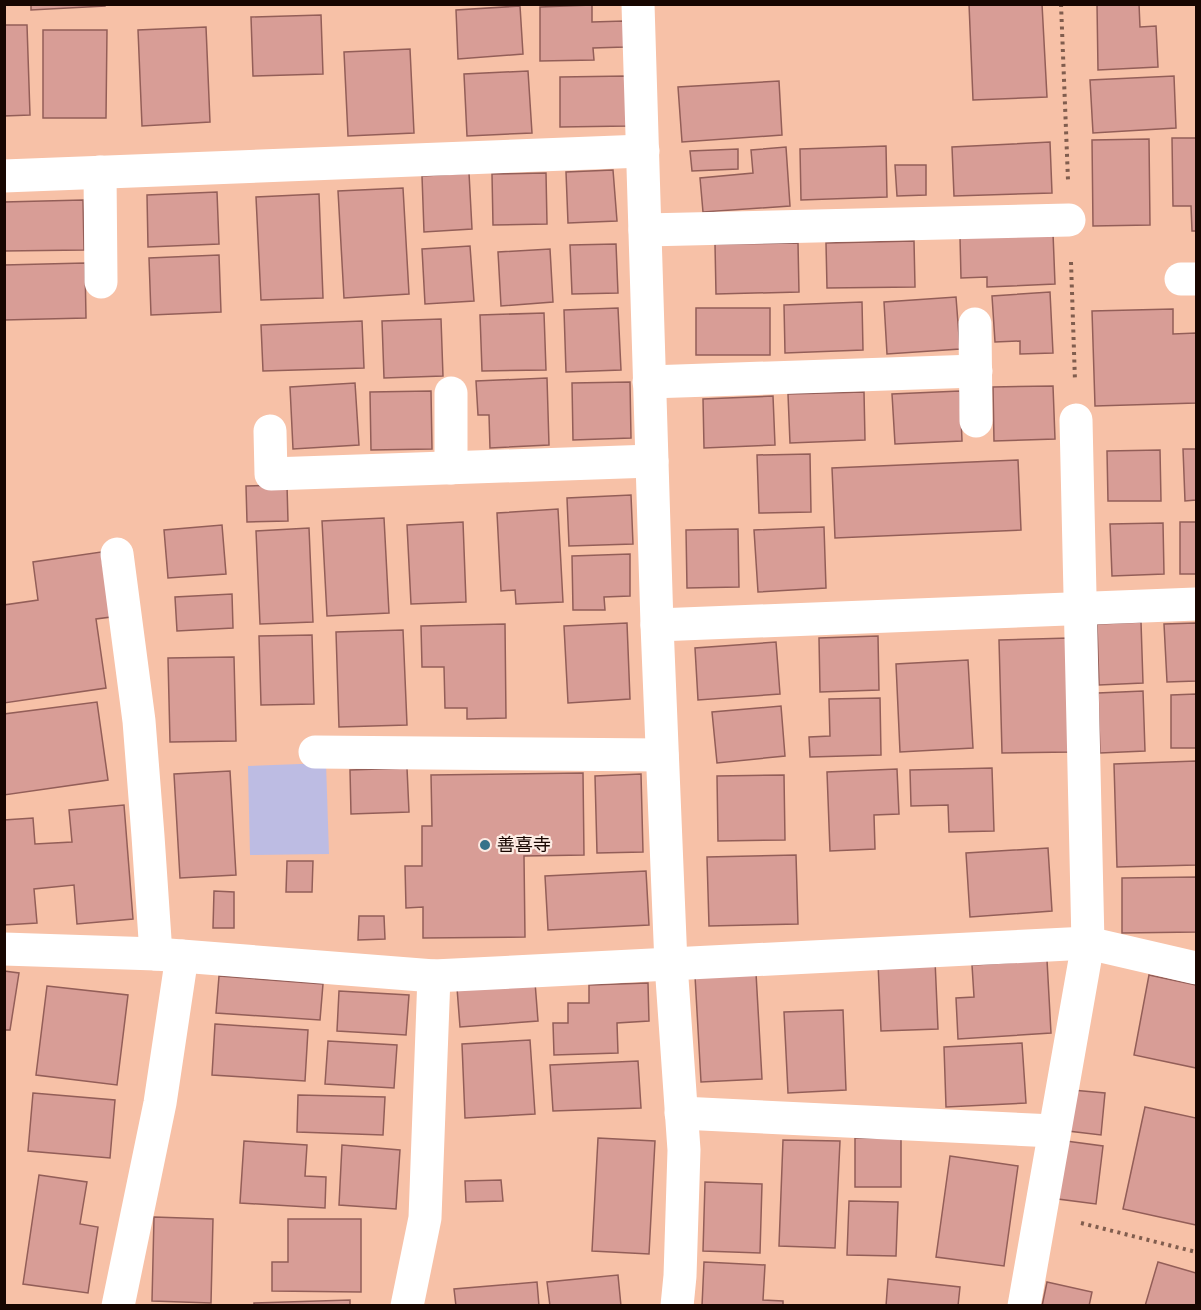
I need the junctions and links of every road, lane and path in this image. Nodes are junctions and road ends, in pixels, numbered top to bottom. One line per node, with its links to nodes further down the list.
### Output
1 (638, 4): 2 (street)
2 (643, 152): 3 (street); 6 (street)
3 (100, 172): 4 (street); 7 (street)
4 (4, 176)
5 (1069, 220): 6 (street)
6 (645, 230): 10 (street)
7 (100, 282)
8 (975, 324): 9 (street)
9 (976, 371): 10 (street); 13 (street)
10 (649, 382): 15 (street)
11 (451, 393): 16 (street)
12 (1076, 420): 19 (street)
13 (976, 421)
14 (270, 431): 16 (street)
15 (652, 461): 16 (street); 20 (street)
16 (451, 468)
17 (117, 554): 25 (street)
18 (1197, 604): 19 (street)
19 (1080, 608): 20 (street); 23 (street)
20 (657, 625): 22 (street)
21 (315, 752): 22 (street)
22 (662, 755): 26 (street)
23 (1088, 943): 26 (street); 27 (street); 30 (street)
24 (4, 949): 25 (street)
25 (169, 955): 28 (street); 33 (street)
26 (671, 964): 28 (street); 29 (street)
27 (1197, 968)
28 (434, 976): 34 (street)
29 (681, 1113): 30 (street); 35 (street)
30 (1054, 1131): 31 (street)
31 (1040, 1212): 32 (path); 36 (street)
32 (1197, 1252)
33 (118, 1305)
34 (407, 1305)
35 (677, 1305)
36 (1024, 1305)

